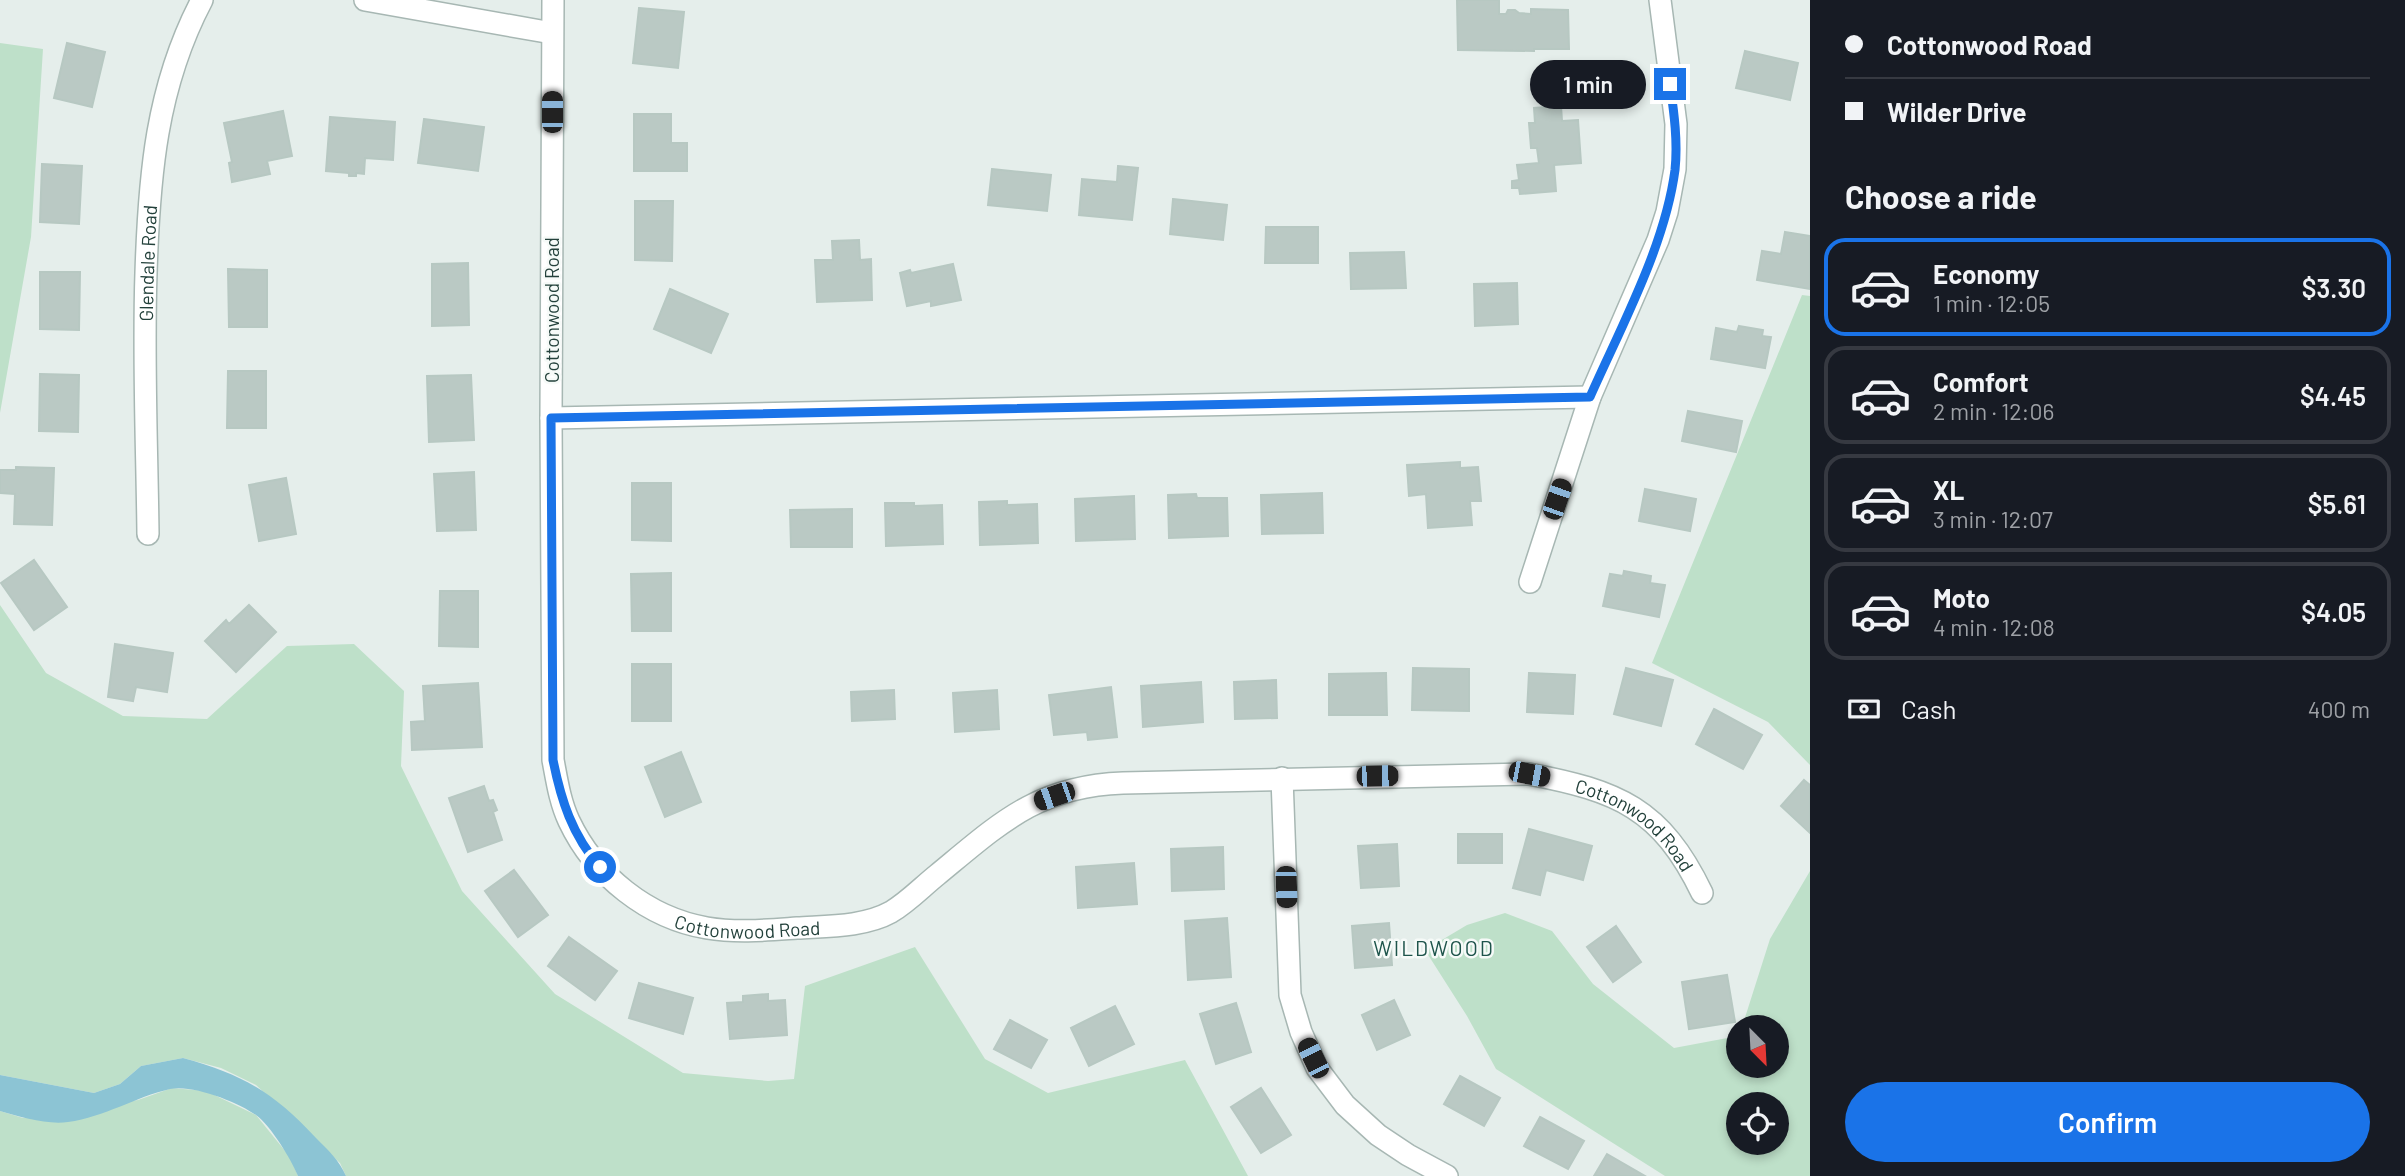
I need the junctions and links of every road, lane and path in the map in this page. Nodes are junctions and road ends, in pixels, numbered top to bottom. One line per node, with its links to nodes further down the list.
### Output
1 (202, 0): 8 (street, Glendale Road)
2 (365, 0): 5 (street)
3 (552, 0): 5 (street, Cottonwood Road)
4 (1660, 0): 6 (street)
5 (552, 33): 7 (street, Cottonwood Road)
6 (1590, 397): 7 (street); 9 (street)
7 (551, 418): 10 (street, Cottonwood Road)
8 (148, 534)
9 (1530, 582)
10 (1282, 778): 11 (street, Cottonwood Road); 12 (street)
11 (1702, 893)
12 (1447, 1176)

